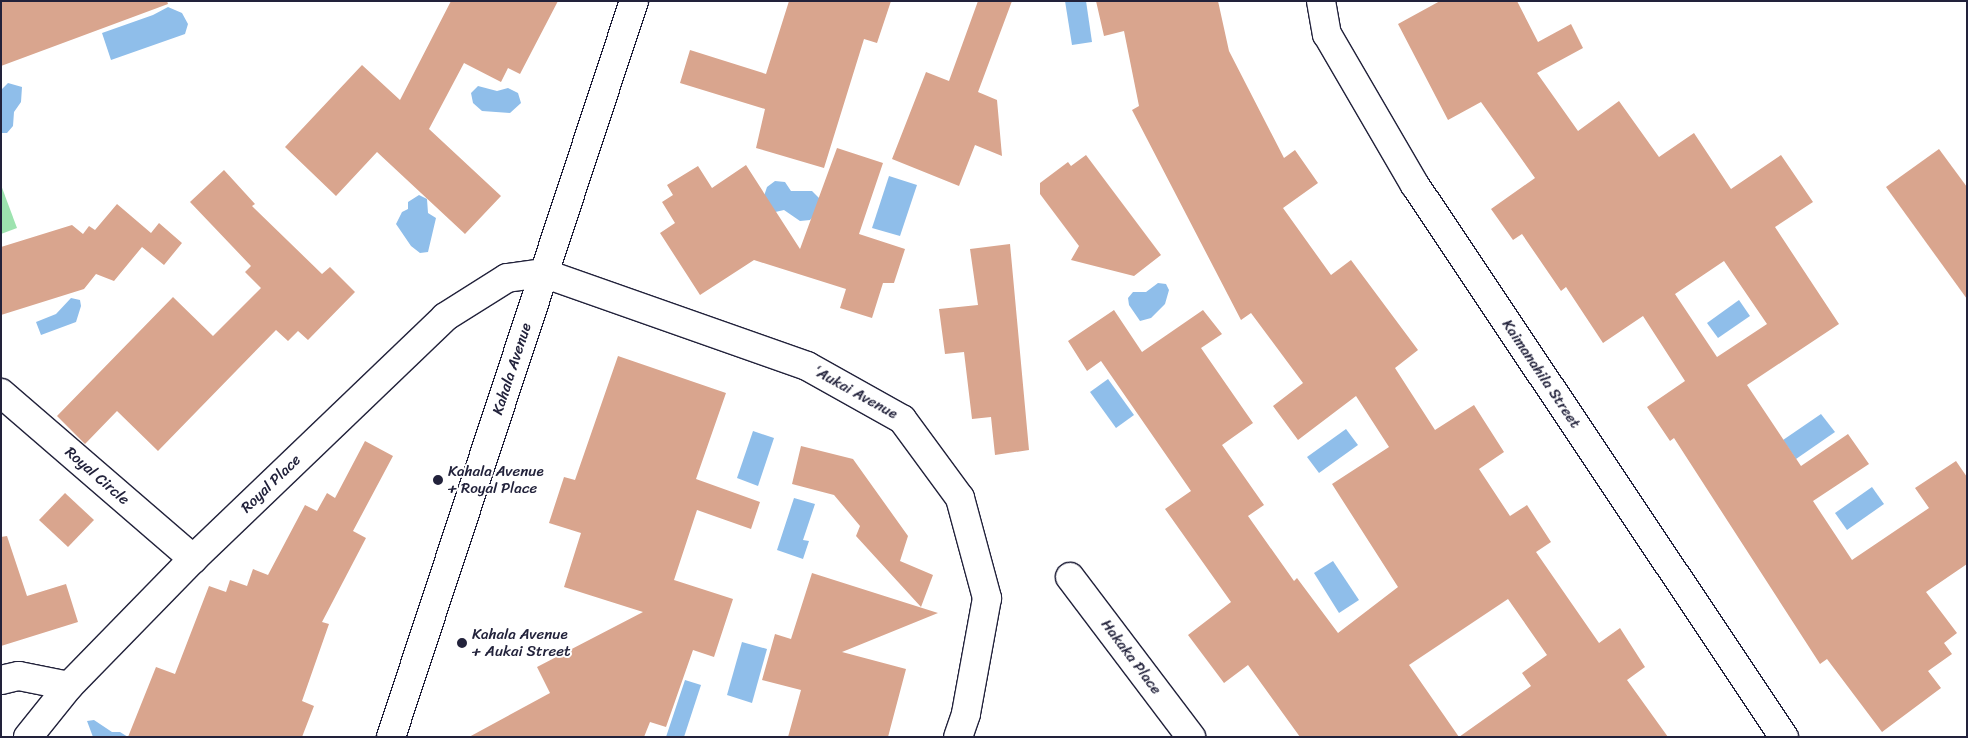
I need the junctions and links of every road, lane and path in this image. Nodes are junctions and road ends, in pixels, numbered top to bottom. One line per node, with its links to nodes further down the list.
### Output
1 (634, 1): 3 (street, Kahala Avenue)
2 (1321, 1): 13 (street, Kaimanahila Street)
3 (544, 273): 5 (street, Royal Place); 10 (street, Kahala Avenue); 11 (street, ʻAukai Avenue)
4 (1, 393): 5 (street, Royal Circle)
5 (193, 559): 8 (street, Royal Place)
6 (1070, 577): 12 (street, Hakaka Place)
7 (1, 680): 8 (street)
8 (69, 686): 9 (street, Royal Place)
9 (28, 737)
10 (391, 737)
11 (958, 737)
12 (1191, 737)
13 (1784, 737)

